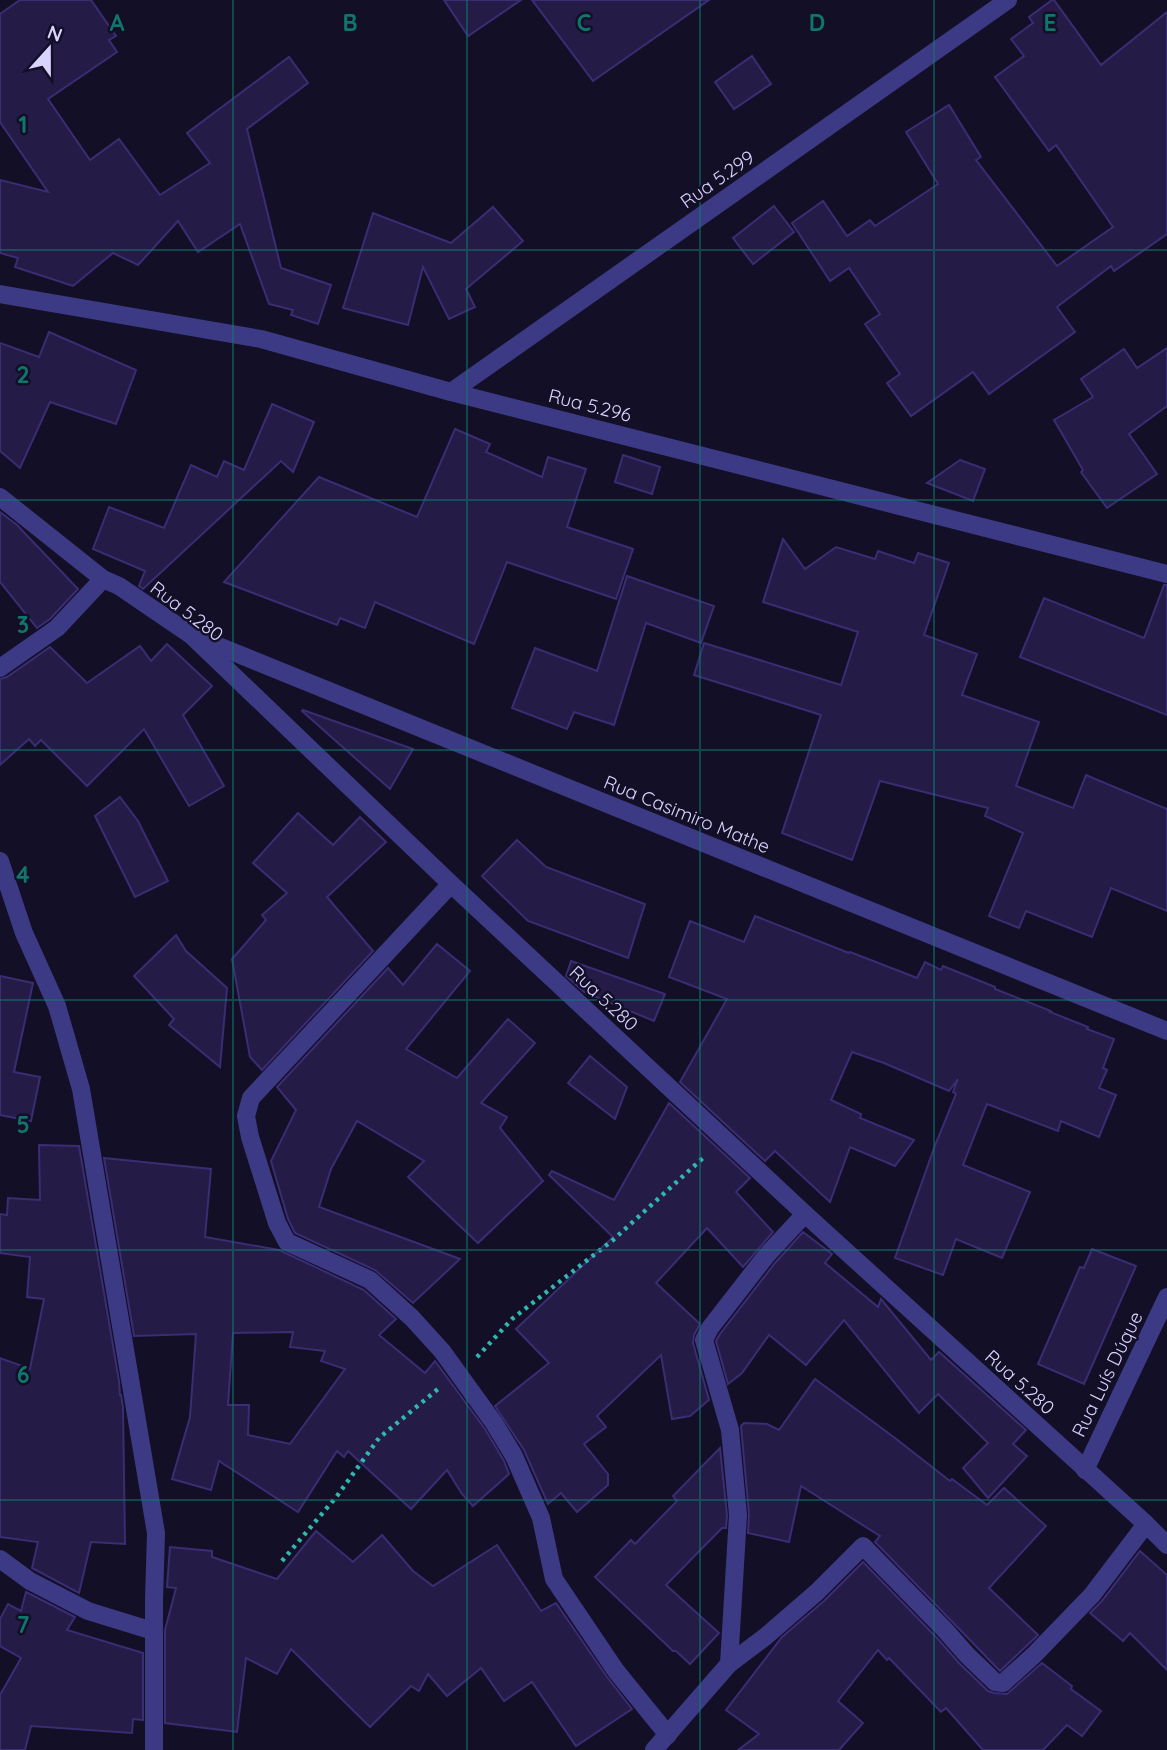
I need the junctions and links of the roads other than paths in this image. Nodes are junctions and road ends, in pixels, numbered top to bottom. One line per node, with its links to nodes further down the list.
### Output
1 (1007, 0): 3 (street, Rua 5.299)
2 (0, 294): 3 (street, Rua 5.296)
3 (451, 391): 5 (street, Rua 5.296)
4 (0, 497): 6 (street, Rua 5.280)
5 (1167, 574)
6 (103, 579): 7 (street, Rua 5.280); 8 (street)
7 (191, 635): 10 (street, Rua 5.280); 11 (street, Rua Casimiro Mathe)
8 (0, 668)
9 (0, 861): 18 (street)
10 (451, 884): 12 (street, Rua 5.280); 20 (street)
11 (1167, 1031)
12 (805, 1214): 14 (street, Rua 5.280); 19 (street)
13 (1167, 1297): 14 (street, Rua Luís Dúque)
14 (1084, 1469): 15 (street, Rua 5.280)
15 (1146, 1524): 16 (street, Rua 5.280); 19 (street)
16 (1167, 1545)
17 (0, 1559): 18 (street)
18 (153, 1631): 21 (street)
19 (729, 1664): 20 (street)
20 (668, 1735): 22 (street)
21 (154, 1750)
22 (654, 1750)

